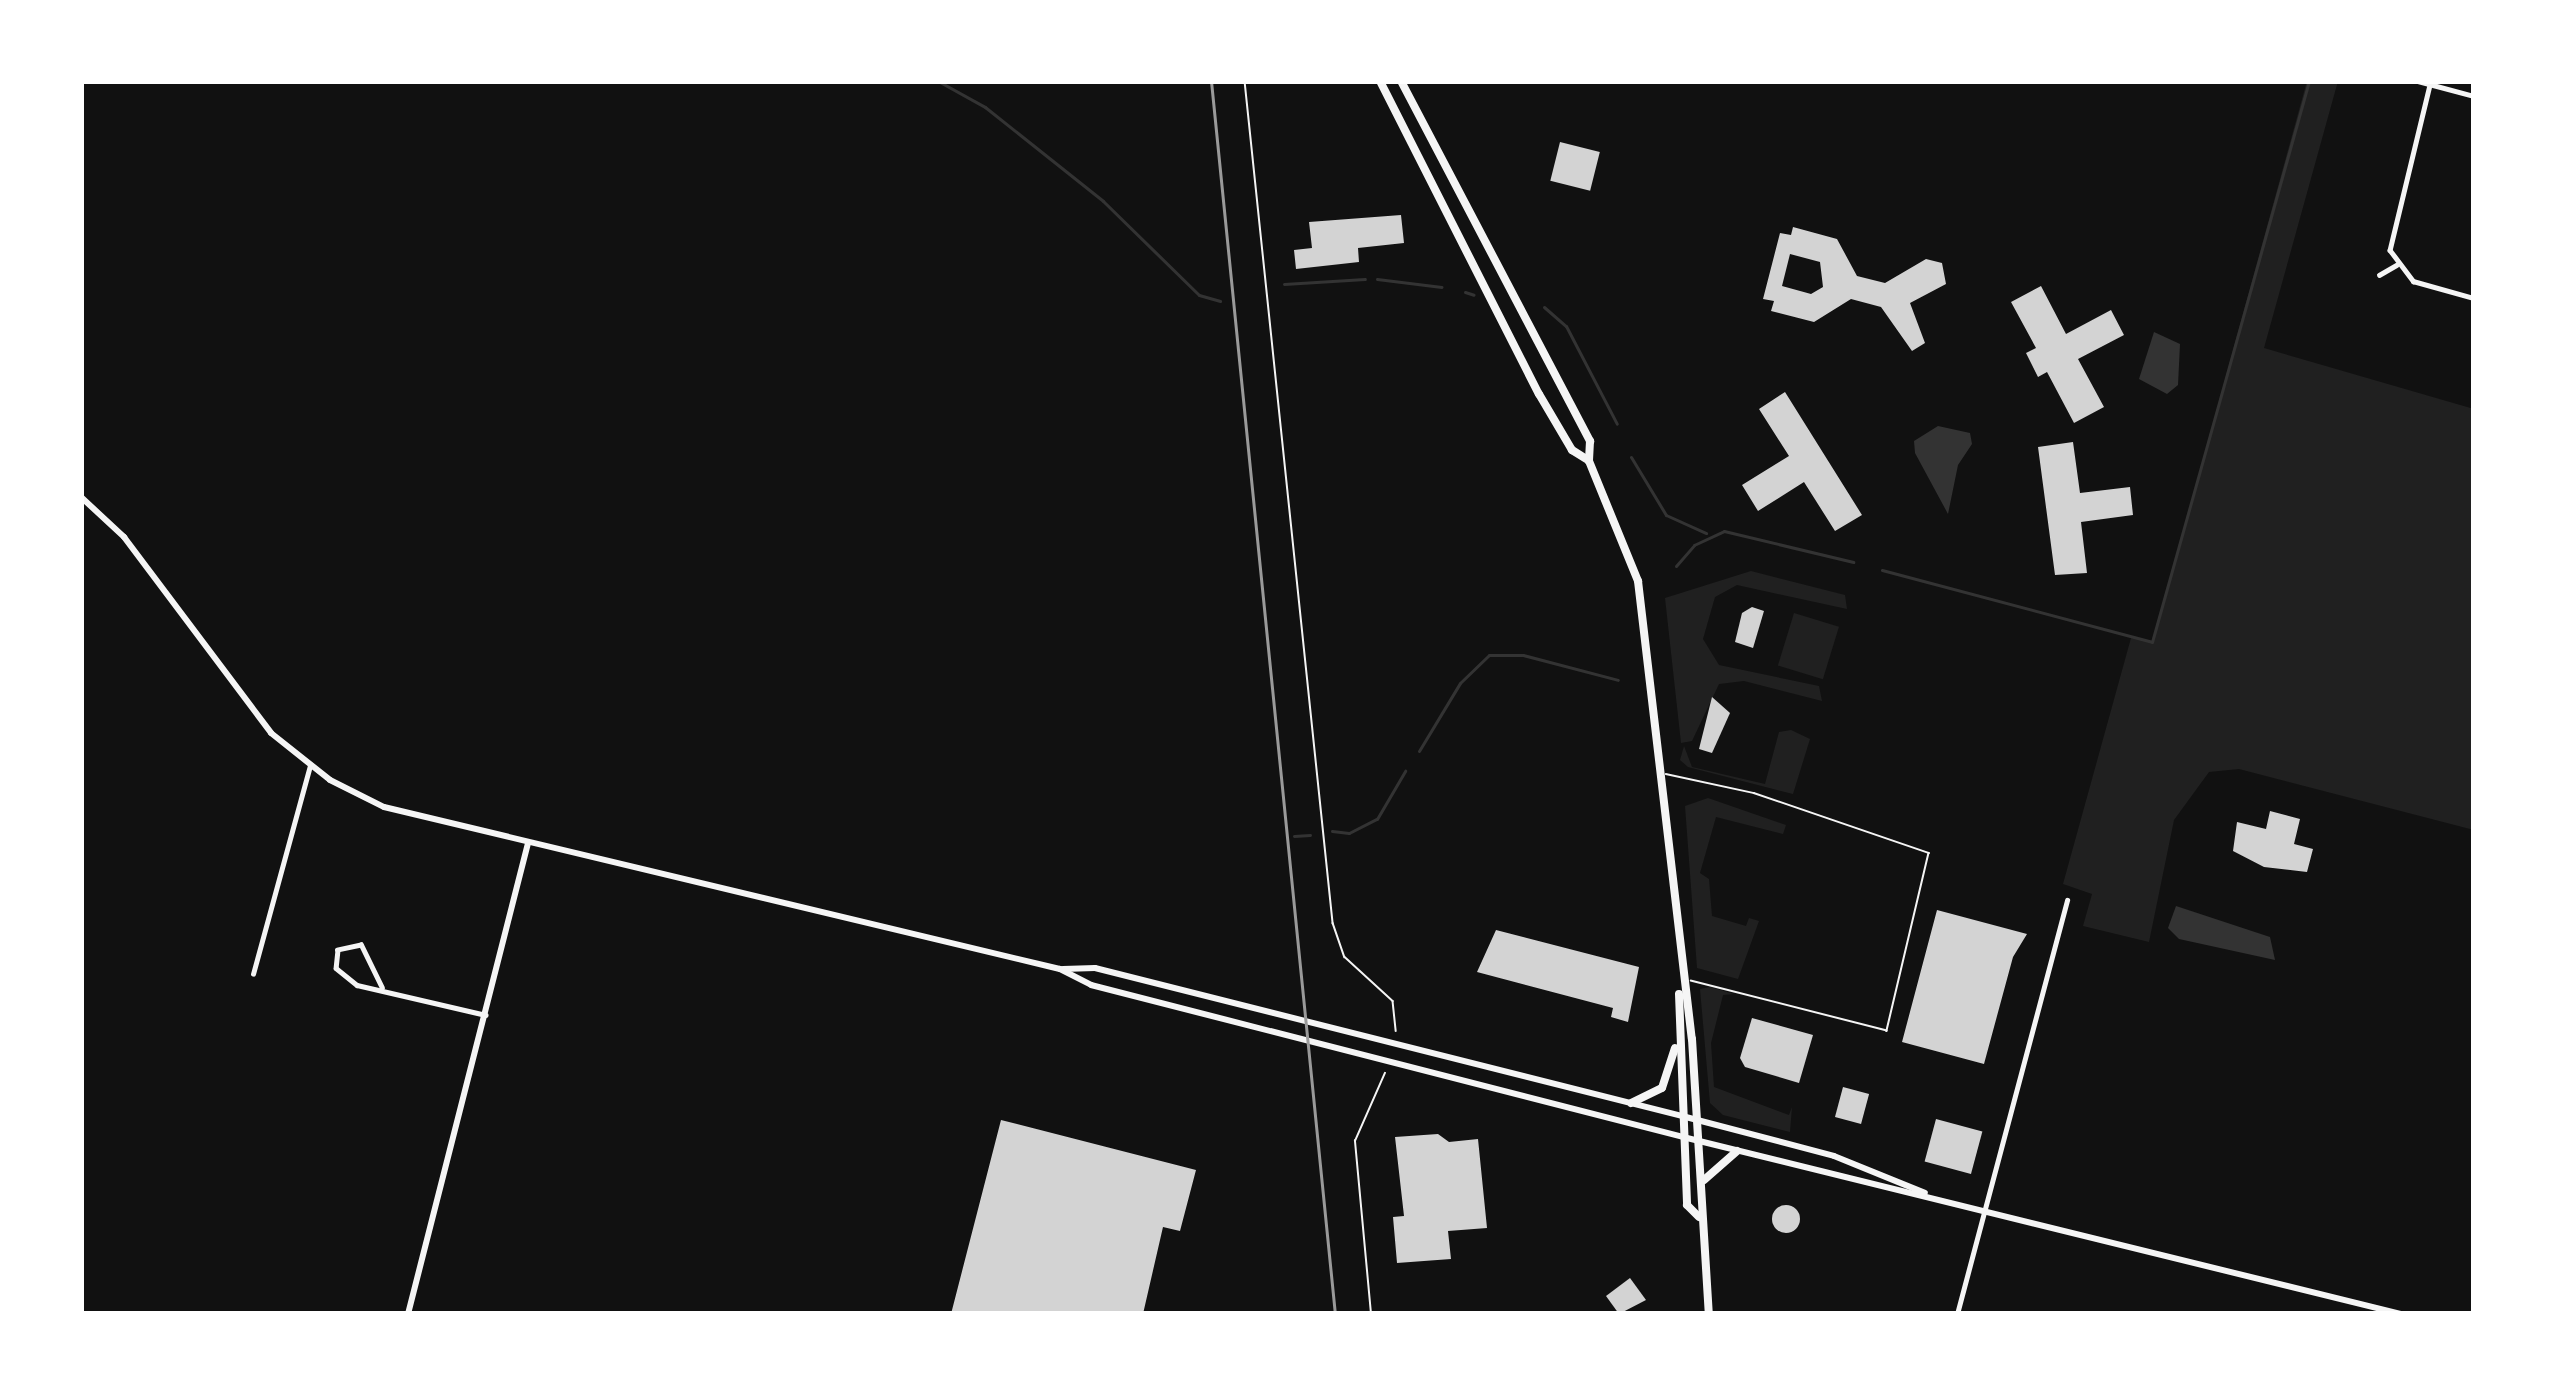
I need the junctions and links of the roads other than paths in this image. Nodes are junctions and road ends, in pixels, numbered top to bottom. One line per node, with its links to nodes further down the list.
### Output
1 (1380, 81): 9 (main road)
2 (1401, 81): 9 (main road)
3 (2418, 81): 4 (street)
4 (2430, 82): 5 (street); 6 (street)
5 (2474, 96)
6 (2396, 265): 7 (street); 8 (street)
7 (2379, 275)
8 (2474, 298)
9 (1589, 461): 12 (main road)
10 (81, 497): 11 (street)
11 (310, 765): 13 (street); 16 (street)
12 (1663, 774): 17 (main road); 17 (lane)
13 (528, 844): 15 (street); 19 (street)
14 (2067, 900): 29 (street)
15 (1060, 969): 21 (street); 24 (street)
16 (253, 974)
17 (1681, 981): 20 (main road); 23 (main road)
18 (382, 988): 18 (street); 19 (street)
19 (486, 1015): 31 (street)
20 (1676, 1047): 21 (main road); 22 (main road)
21 (1631, 1103): 22 (street)
22 (1682, 1116): 23 (street); 24 (main road)
23 (1699, 1120): 25 (main road); 28 (street)
24 (1683, 1137): 25 (street); 30 (main road)
25 (1700, 1141): 26 (street); 27 (main road)
26 (1738, 1151): 27 (main road); 28 (street)
27 (1703, 1181): 30 (main road)
28 (1928, 1195): 29 (street)
29 (1987, 1209): 33 (street); 34 (street)
30 (1699, 1217): 32 (main road)
31 (408, 1314)
32 (1709, 1314)
33 (1957, 1314)
34 (2401, 1314)

